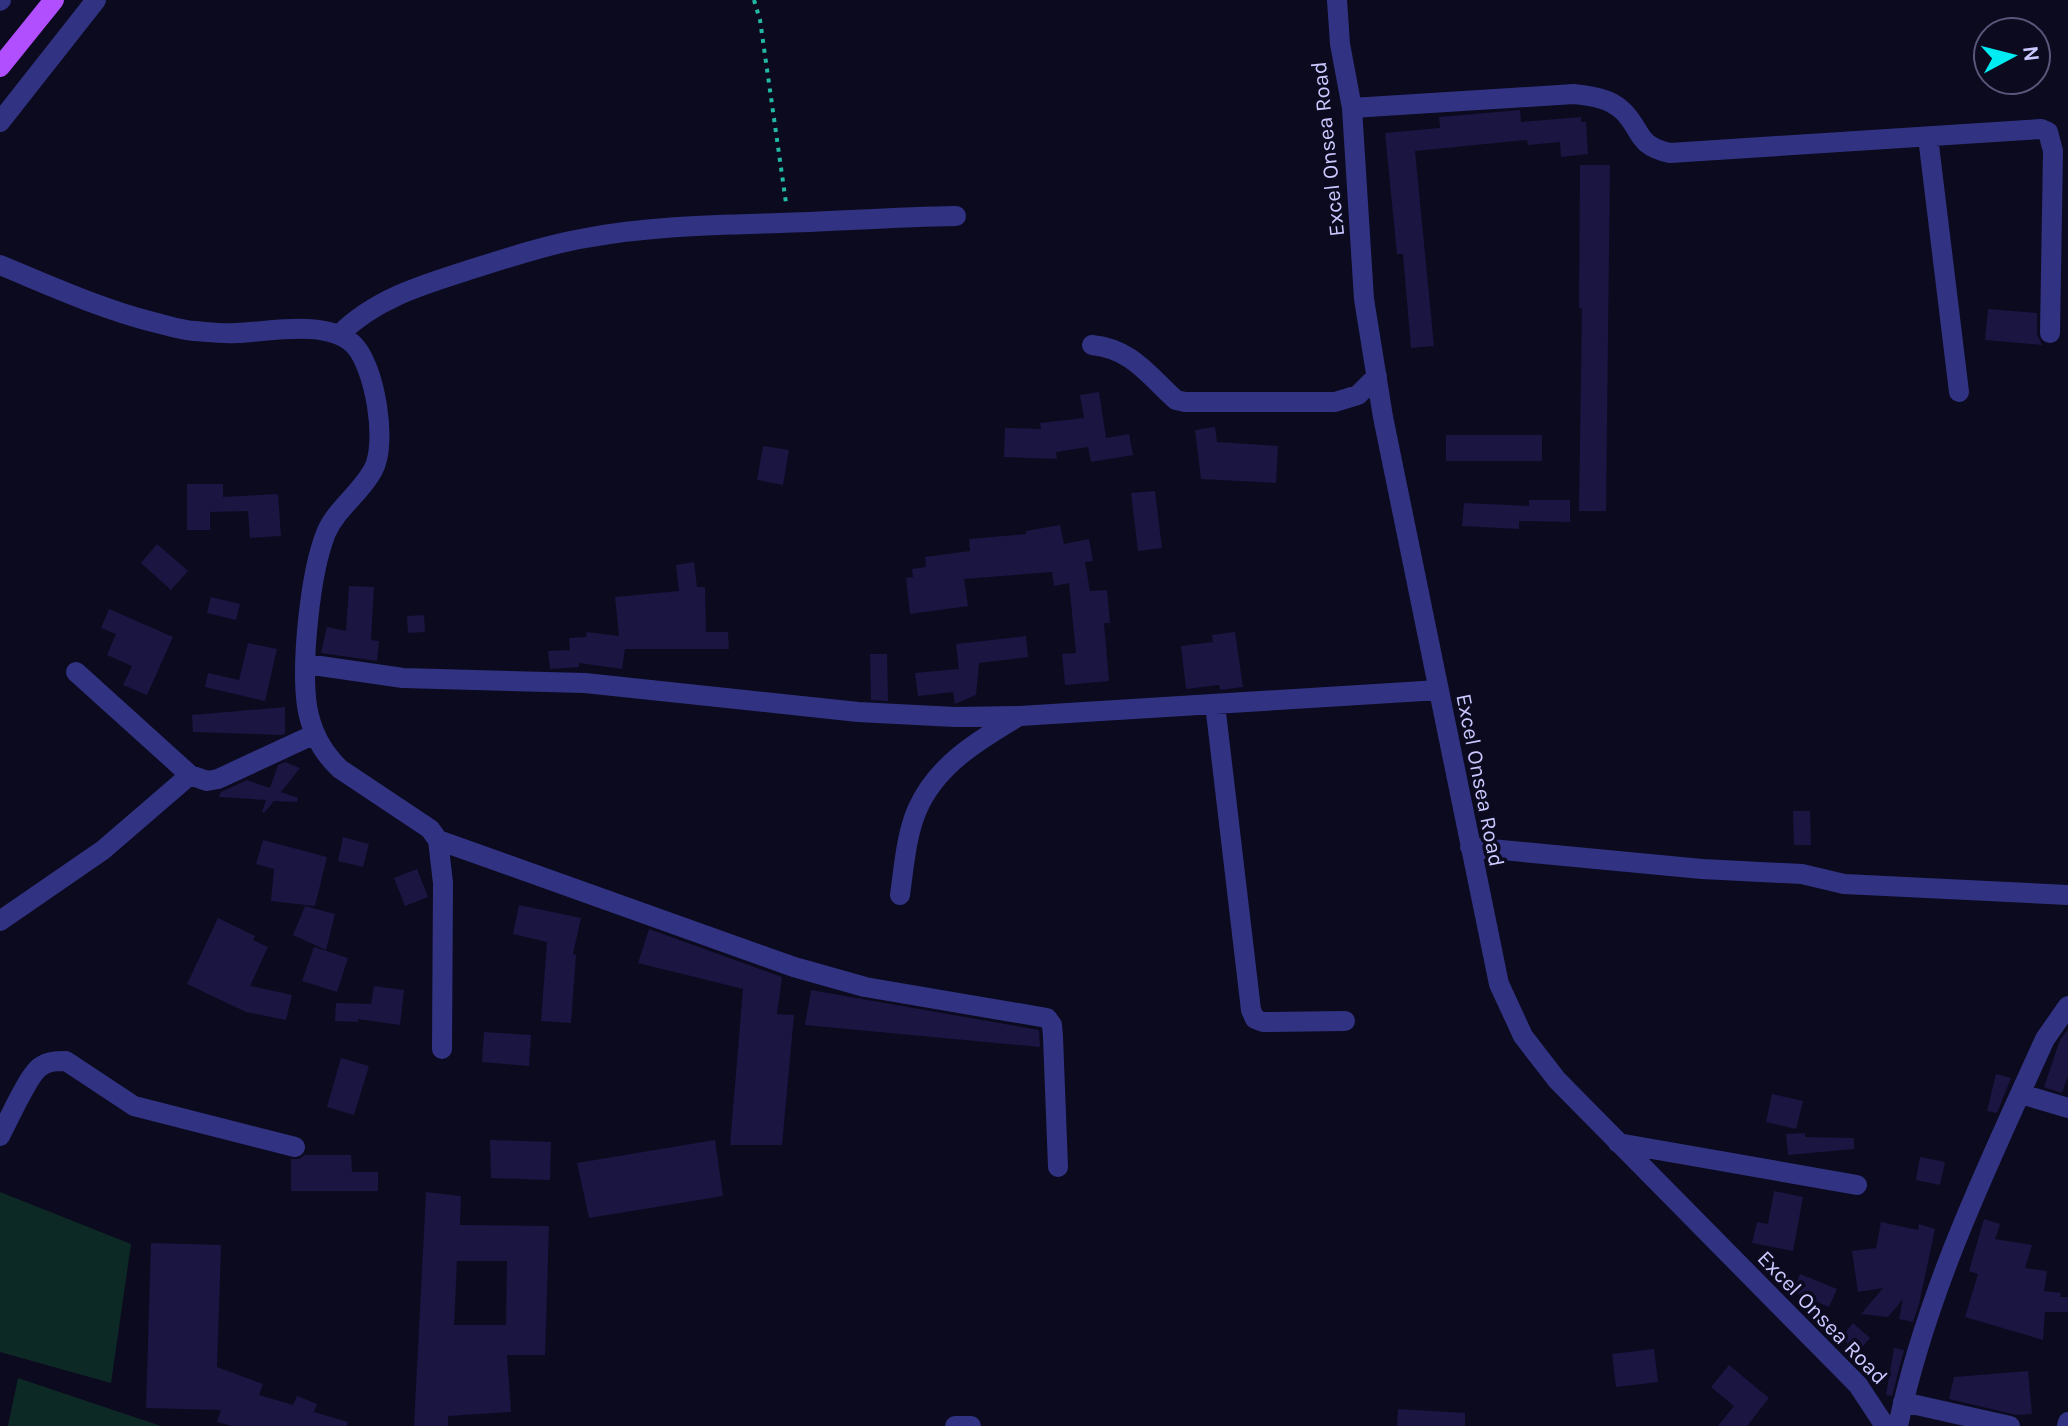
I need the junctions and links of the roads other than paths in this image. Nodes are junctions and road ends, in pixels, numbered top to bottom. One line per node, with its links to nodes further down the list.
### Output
1 (54, 0): 4 (main road)
2 (96, 0): 6 (street)
3 (1337, 0): 5 (street, Excel Onsea Road)
4 (0, 67)
5 (1352, 108): 7 (street); 13 (street, Excel Onsea Road)
6 (0, 122)
7 (1928, 137): 10 (street); 14 (street)
8 (956, 216): 11 (street)
9 (0, 265): 11 (street)
10 (2050, 333)
11 (340, 334): 15 (street)
12 (1092, 345): 13 (street)
13 (1377, 376): 17 (street, Excel Onsea Road)
14 (1959, 392)
15 (306, 664): 19 (street); 20 (street)
16 (76, 672): 21 (street)
17 (1439, 690): 18 (street); 23 (street, Excel Onsea Road)
18 (1215, 704): 19 (street); 28 (street)
19 (1020, 716): 24 (street)
20 (315, 734): 21 (street); 22 (street)
21 (190, 775): 26 (street)
22 (438, 840): 29 (street); 35 (street)
23 (1470, 847): 25 (street); 33 (street, Excel Onsea Road)
24 (900, 895)
25 (2068, 895)
26 (0, 921)
27 (2068, 1006): 30 (street)
28 (1345, 1021)
29 (442, 1049)
30 (2021, 1094): 31 (street); 37 (street)
31 (2068, 1108)
32 (0, 1136): 34 (street)
33 (1618, 1143): 36 (street); 40 (street, Excel Onsea Road)
34 (295, 1147)
35 (1058, 1167)
36 (1857, 1185)
37 (1903, 1402): 41 (street); 42 (street)
38 (955, 1426): 39 (street)
39 (971, 1426)
40 (1885, 1426)
41 (1898, 1426)
42 (2010, 1426)

